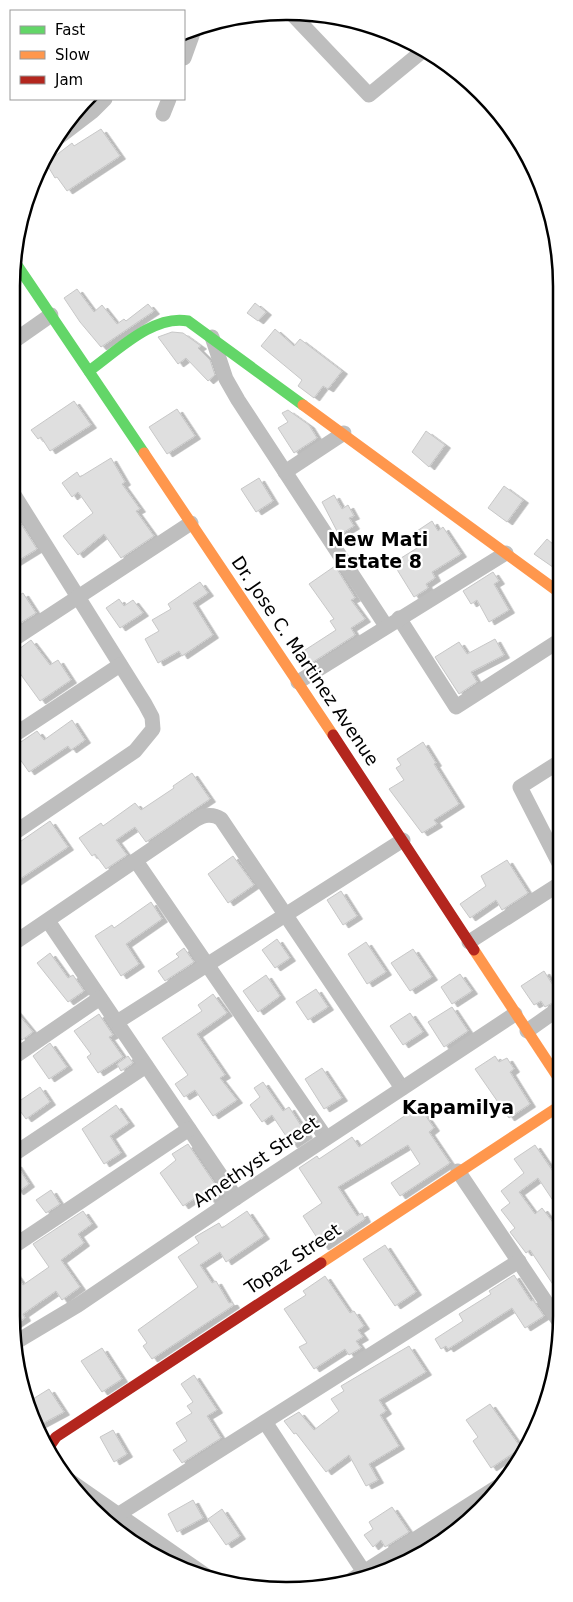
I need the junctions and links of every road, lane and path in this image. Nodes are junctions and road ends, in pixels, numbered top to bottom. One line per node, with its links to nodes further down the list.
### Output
1 (298, 21): 4 (street)
2 (191, 38): 3 (street)
3 (185, 55)
4 (418, 55)
5 (104, 100): 8 (street)
6 (169, 100): 7 (street)
7 (163, 114)
8 (74, 126)
9 (21, 272): 10 (street, Dr. Jose C. Martinez Avenue)
10 (50, 315): 12 (street); 13 (street, Dr. Jose C. Martinez Avenue)
11 (212, 336): 13 (street); 14 (street); 15 (street)
12 (20, 337)
13 (90, 371): 17 (street, Dr. Jose C. Martinez Avenue)
14 (344, 434): 15 (street); 18 (street)
15 (285, 472): 21 (street)
16 (20, 504): 20 (street)
17 (191, 523): 20 (street); 25 (street, Dr. Jose C. Martinez Avenue)
18 (506, 553): 19 (street); 21 (street)
19 (553, 588)
20 (78, 596): 22 (street); 24 (street)
21 (393, 622): 23 (street); 25 (street)
22 (20, 635)
23 (553, 645)
24 (120, 665): 26 (street); 28 (street)
25 (298, 682): 29 (street, Dr. Jose C. Martinez Avenue)
26 (20, 731)
27 (553, 766): 30 (street)
28 (20, 829)
29 (403, 840): 33 (street); 36 (street, Dr. Jose C. Martinez Avenue)
30 (553, 851)
31 (136, 861): 33 (street); 34 (street); 37 (street)
32 (553, 888): 36 (street)
33 (285, 914): 37 (street); 46 (street)
34 (48, 921): 35 (street); 38 (street)
35 (20, 939)
36 (469, 942): 40 (street, Dr. Jose C. Martinez Avenue)
37 (206, 964): 41 (street); 49 (street)
38 (100, 998): 41 (street); 43 (street)
39 (553, 1013): 42 (street)
40 (515, 1014): 42 (street, Dr. Jose C. Martinez Avenue); 46 (street, Amethyst Street)
41 (116, 1022): 44 (street)
42 (527, 1031): 45 (street, Dr. Jose C. Martinez Avenue)
43 (20, 1053)
44 (146, 1066): 48 (street); 50 (street)
45 (553, 1070)
46 (402, 1088): 49 (street, Amethyst Street)
47 (553, 1110): 51 (street, Topaz Street)
48 (189, 1129): 52 (street); 53 (street)
49 (326, 1138): 52 (street, Amethyst Street)
50 (20, 1150)
51 (458, 1171): 54 (street); 58 (street, Topaz Street)
52 (236, 1198): 56 (street, Amethyst Street)
53 (20, 1242)
54 (519, 1261): 55 (street); 57 (street)
55 (553, 1312)
56 (21, 1339)
57 (266, 1422): 61 (street); 64 (street)
58 (52, 1442)
59 (88, 1493): 61 (street)
60 (482, 1497): 63 (street)
61 (119, 1514): 62 (street)
62 (189, 1563)
63 (369, 1569)
64 (363, 1571)

